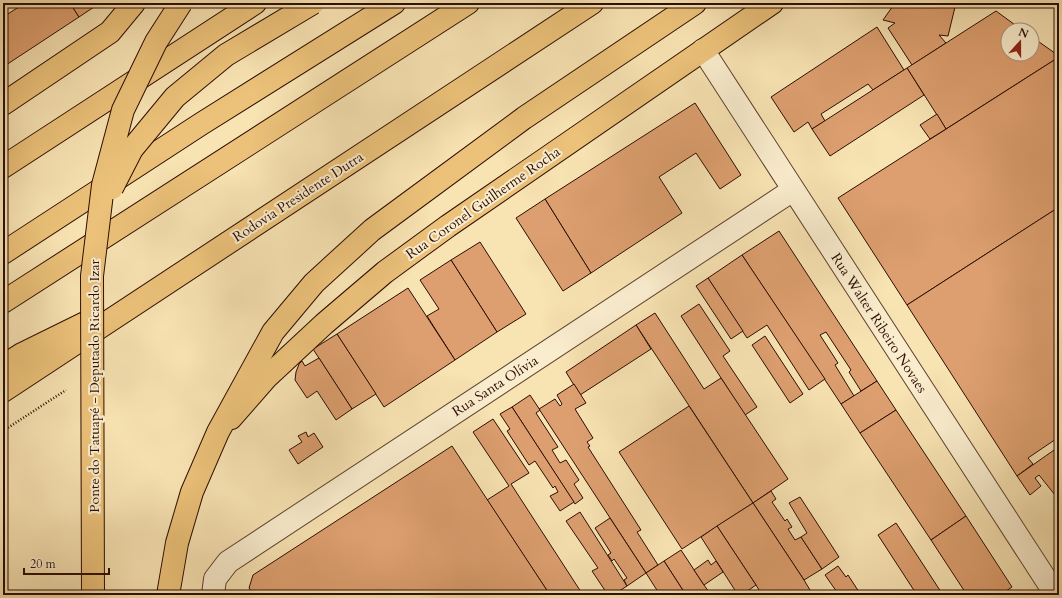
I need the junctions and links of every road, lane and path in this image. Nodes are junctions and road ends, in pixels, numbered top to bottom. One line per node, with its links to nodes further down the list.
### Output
1 (134, 3): 11 (main road)
2 (181, 3): 14 (main road, Ponte do Tatuapé - Deputado Ricardo Izar, bridge)
3 (255, 3): 12 (main road)
4 (313, 3): 14 (main road, bridge)
5 (394, 3): 15 (main road)
6 (468, 3): 17 (main road)
7 (592, 3): 16 (main road, Rodovia Presidente Dutra)
8 (695, 3): 22 (main road)
9 (772, 3): 10 (main road, Rua Coronel Guilherme Rocha)
10 (704, 50): 13 (street, Rua Walter Ribeiro Novaes); 22 (main road, Rua Coronel Guilherme Rocha)
11 (3, 104)
12 (3, 167)
13 (793, 190): 23 (street, Rua Walter Ribeiro Novaes); 26 (street, Rua Santa Olívia)
14 (101, 209): 24 (main road, Ponte do Tatuapé - Deputado Ricardo Izar, bridge)
15 (3, 253)
16 (164, 285): 18 (main road); 20 (main road, Rodovia Presidente Dutra)
17 (3, 302)
18 (3, 366)
19 (67, 390): 21 (path)
20 (3, 391)
21 (3, 431)
22 (218, 432): 25 (main road)
23 (1056, 594)
24 (93, 595)
25 (168, 595)
26 (213, 595)

